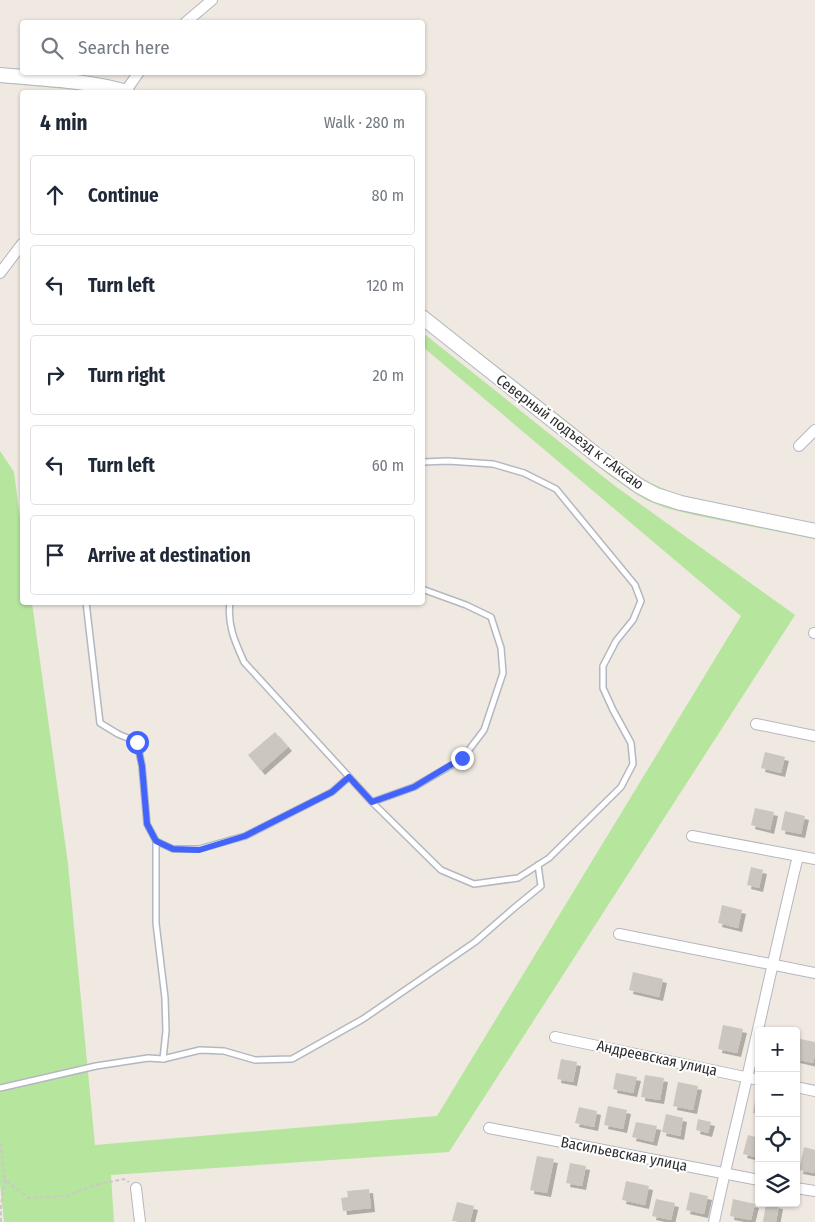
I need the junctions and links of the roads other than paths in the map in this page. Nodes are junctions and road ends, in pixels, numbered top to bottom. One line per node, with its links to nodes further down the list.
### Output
1 (212, 0): 2 (street)
2 (188, 20)
3 (0, 75): 5 (street)
4 (137, 75): 6 (street)
5 (118, 90)
6 (127, 90)
7 (20, 247): 8 (street)
8 (0, 273)
9 (425, 319): 13 (street, Северный подъезд к г.Аксаю)
10 (815, 430): 11 (street)
11 (799, 446)
12 (425, 462): 25 (lane)
13 (815, 531)
14 (425, 590): 20 (lane)
15 (86, 605): 22 (lane)
16 (230, 605): 19 (lane)
17 (756, 724): 18 (street)
18 (815, 736)
19 (349, 777): 20 (lane); 22 (lane)
20 (372, 802): 25 (lane)
21 (692, 836): 23 (street)
22 (156, 841): 30 (lane)
23 (798, 856): 24 (street); 27 (street)
24 (815, 859)
25 (538, 865): 30 (lane)
26 (619, 934): 27 (street)
27 (772, 964): 28 (street); 31 (street)
28 (815, 973)
29 (555, 1036): 31 (street, Андреевская улица)
30 (164, 1060): 33 (lane)
31 (747, 1078): 32 (street, Андреевская улица); 37 (street)
32 (755, 1079)
33 (0, 1088)
34 (800, 1088): 35 (street)
35 (815, 1091)
36 (489, 1128): 37 (street, Васильевская улица)
37 (724, 1174): 38 (street, Васильевская улица); 43 (street)
38 (755, 1179)
39 (136, 1188): 42 (street)
40 (800, 1189): 41 (street)
41 (815, 1192)
42 (140, 1222)
43 (714, 1222)

